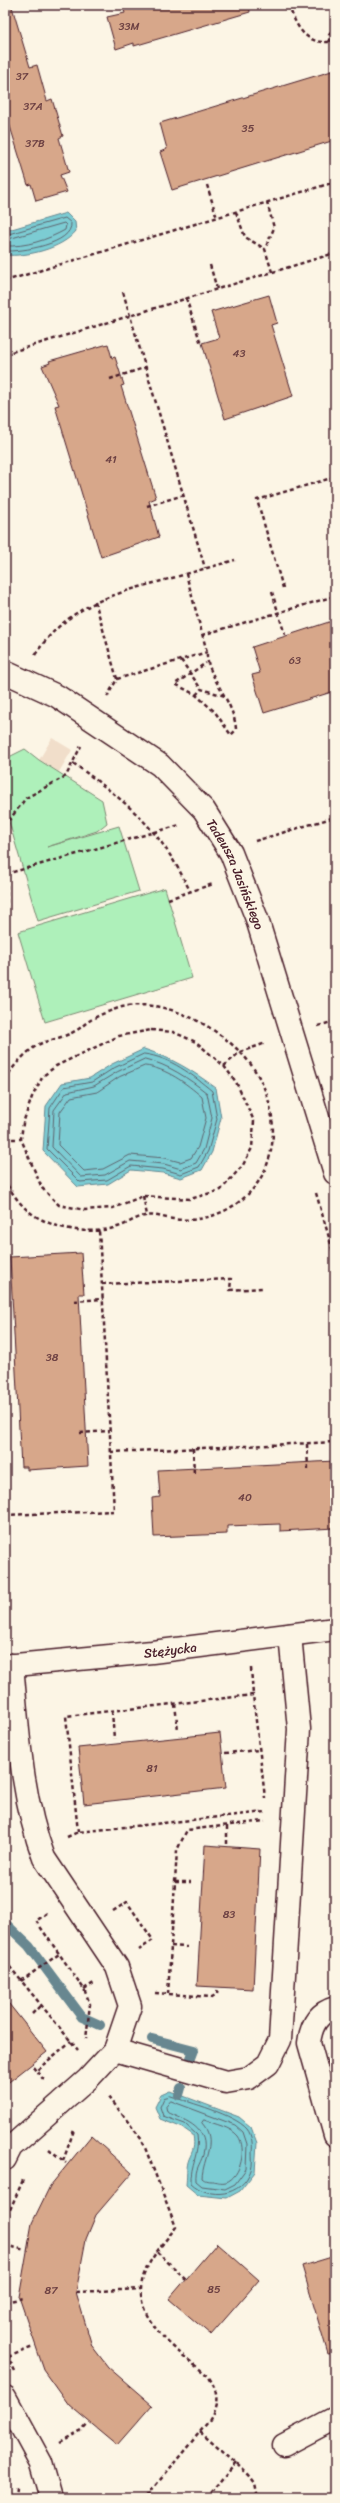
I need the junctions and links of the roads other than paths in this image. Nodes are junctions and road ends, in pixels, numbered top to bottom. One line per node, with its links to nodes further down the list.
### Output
1 (5, 672): 2 (street, Tadeusza Jasińskiego)
2 (335, 1173)
3 (335, 1629): 4 (street, Stężycka)
4 (290, 1635): 5 (street, Stężycka); 7 (street)
5 (8, 1665): 7 (street)
6 (335, 2008): 8 (street)
7 (115, 2050): 9 (street)
8 (335, 2135)
9 (5, 2159)
10 (5, 2396): 13 (street)
11 (335, 2418): 12 (street)
12 (284, 2445)
13 (51, 2498)

